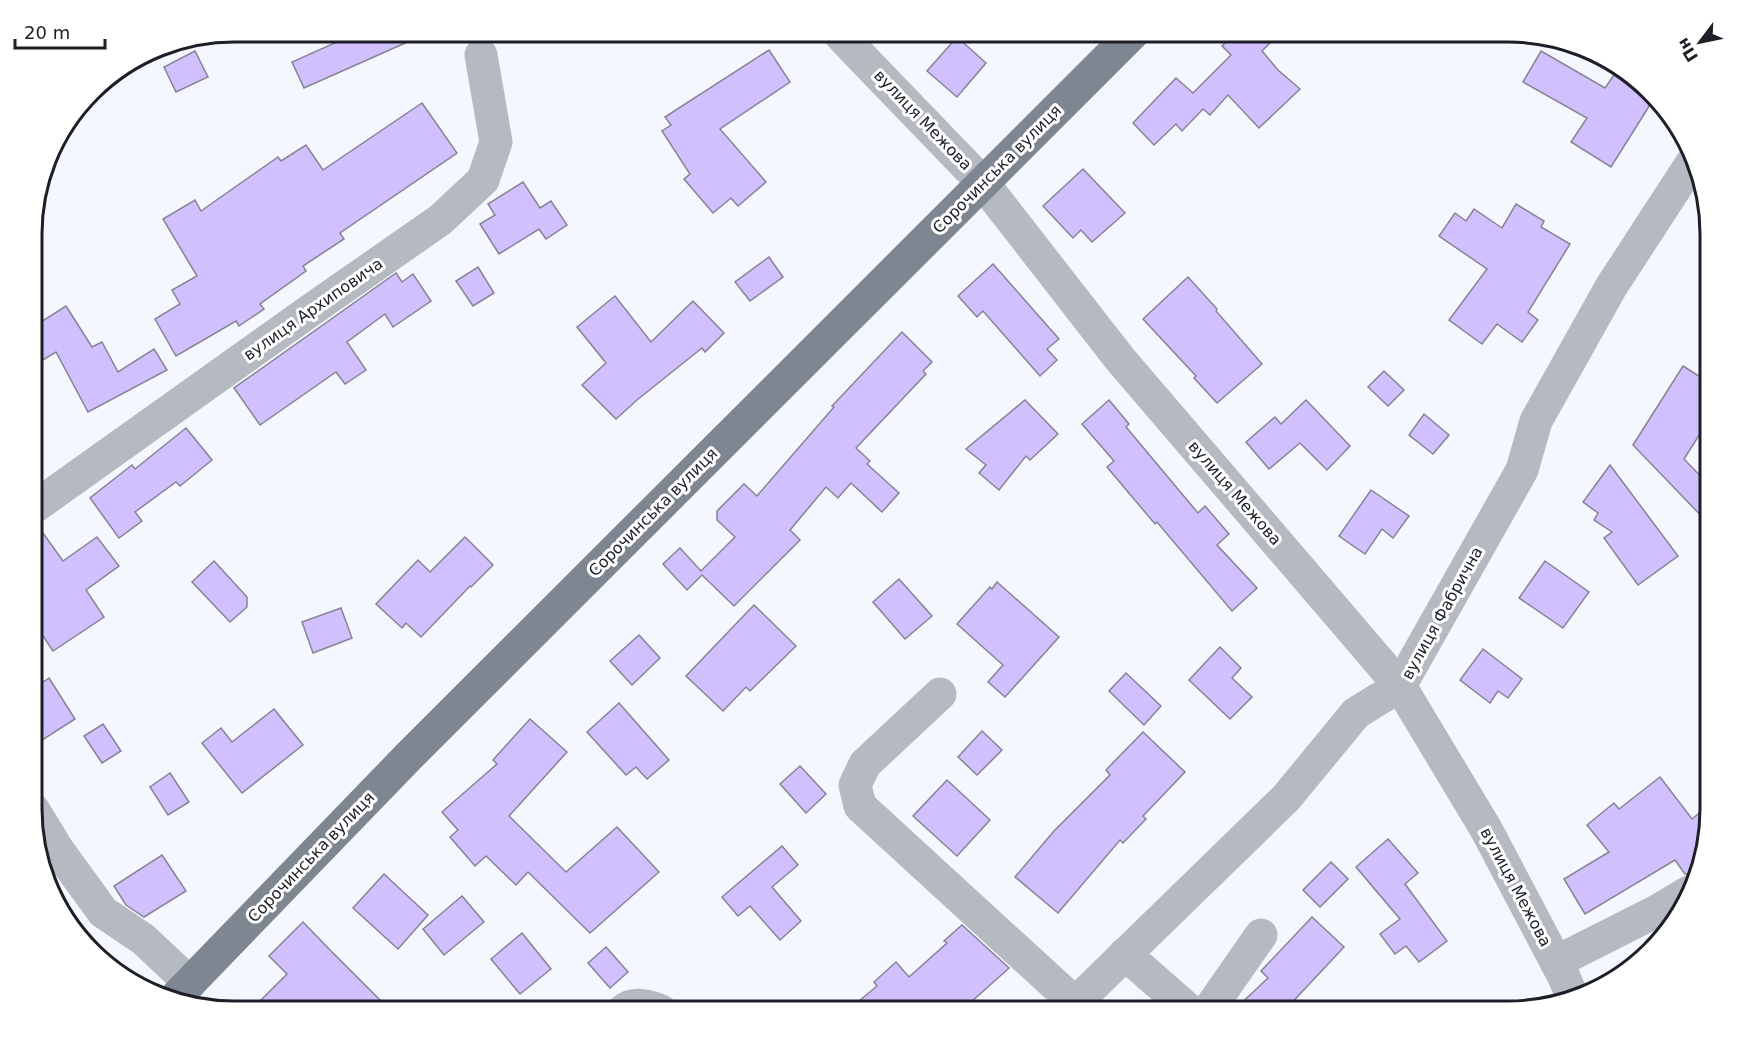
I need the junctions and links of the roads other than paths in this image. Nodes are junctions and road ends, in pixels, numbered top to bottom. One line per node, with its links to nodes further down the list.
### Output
1 (847, 42): 5 (street, вулиця Межова)
2 (1124, 42): 5 (main road, Сорочинська вулиця)
3 (481, 55): 6 (street, вулиця Архиповича)
4 (1688, 168): 7 (street, вулиця Фабрична)
5 (983, 183): 7 (street, вулиця Межова); 14 (main road, Сорочинська вулиця)
6 (42, 502)
7 (1400, 687): 12 (street, вулиця Фабрична); 13 (street, вулиця Межова)
8 (940, 694): 16 (street)
9 (43, 826): 14 (street)
10 (1677, 899): 13 (street)
11 (1261, 935): 19 (street)
12 (1125, 954): 17 (street, вулиця Фабрична); 18 (street)
13 (1556, 962): 15 (street, вулиця Межова)
14 (183, 990)
15 (1569, 990)
16 (1065, 1001)
17 (1077, 1001)
18 (1179, 1001)
19 (1215, 1001)

